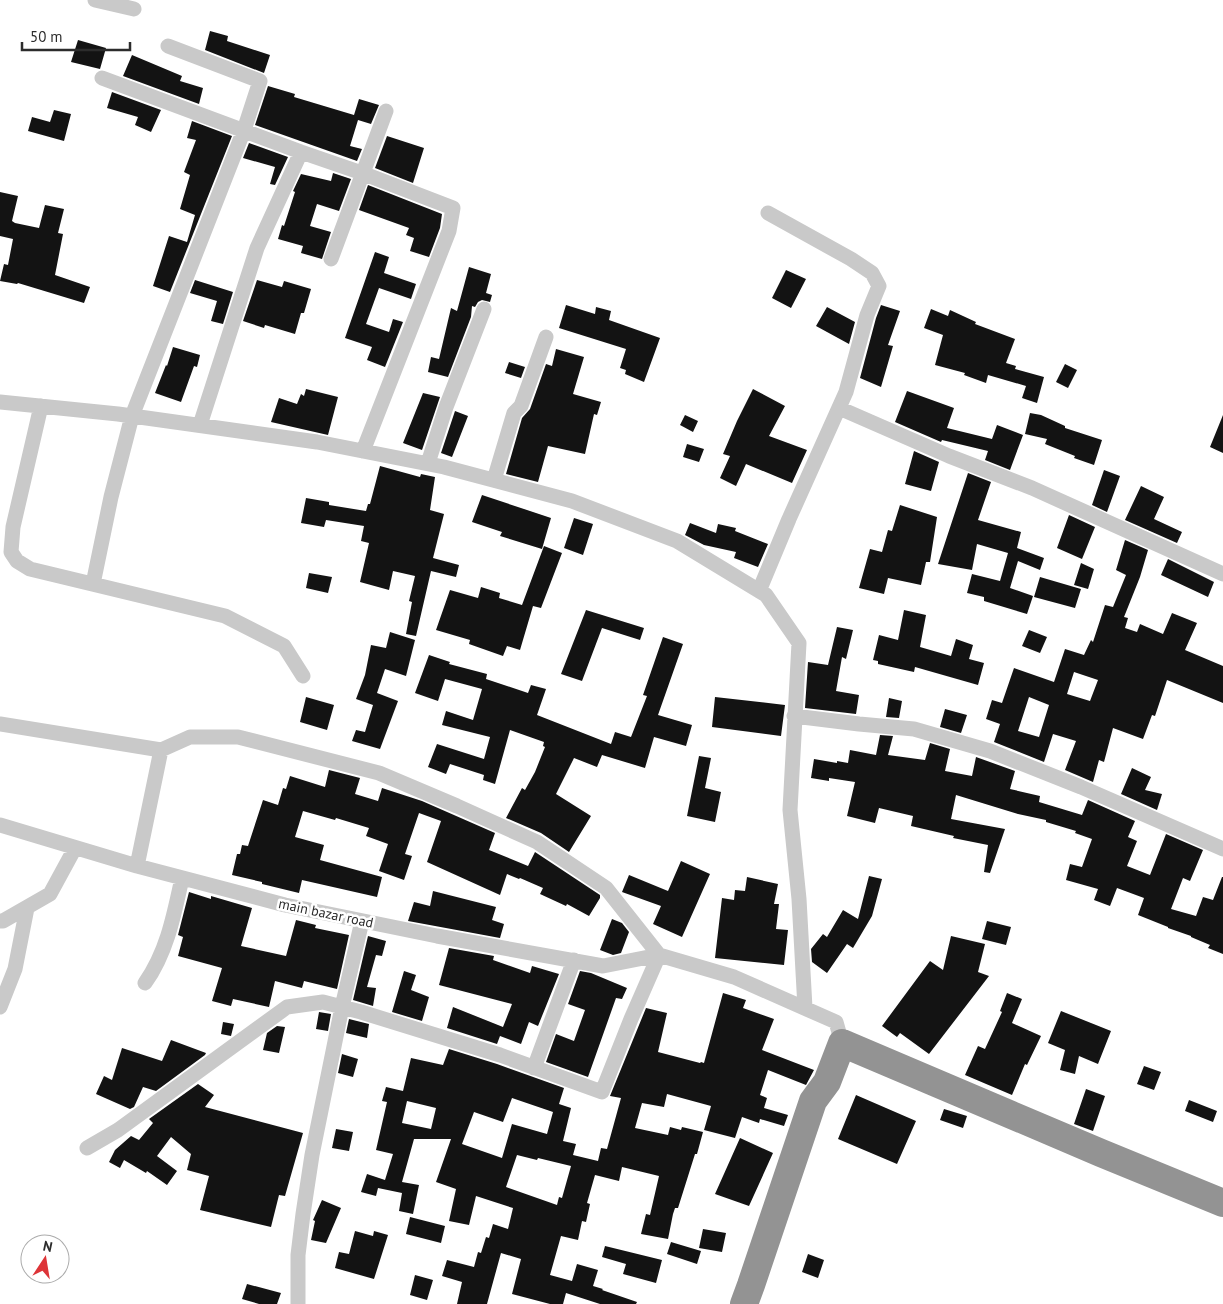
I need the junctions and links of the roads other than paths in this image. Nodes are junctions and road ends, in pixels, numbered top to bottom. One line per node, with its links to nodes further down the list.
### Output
1 (95, 0): 2 (street)
2 (134, 9)
3 (168, 46): 6 (street)
4 (102, 78): 6 (street)
5 (386, 111): 8 (street)
6 (244, 130): 7 (street); 16 (street)
7 (301, 152): 8 (street); 17 (street)
8 (362, 173): 10 (street); 18 (street)
9 (768, 213): 15 (street)
10 (331, 259)
11 (484, 309): 19 (street)
12 (546, 337): 20 (street)
13 (0, 402): 14 (street)
14 (41, 406): 16 (street); 22 (street)
15 (840, 408): 21 (street); 23 (street)
16 (132, 416): 17 (street); 22 (street)
17 (200, 425): 18 (street)
18 (363, 451): 19 (street)
19 (428, 463): 20 (street)
20 (494, 480): 23 (street)
21 (1223, 574)
22 (93, 584): 24 (street)
23 (760, 591): 25 (street)
24 (303, 676)
25 (794, 716): 30 (street); 41 (street)
26 (0, 724): 27 (street)
27 (161, 750): 31 (street); 36 (street)
28 (0, 825): 29 (street, main bazar road)
29 (75, 848): 31 (street, main bazar road); 33 (street)
30 (1223, 849)
31 (137, 866): 32 (street, main bazar road)
32 (182, 878): 35 (street, main bazar road); 38 (street)
33 (26, 908): 34 (street); 39 (street)
34 (0, 921)
35 (362, 921): 37 (street, main bazar road); 40 (street)
36 (659, 955): 37 (street, main bazar road); 41 (street); 43 (street)
37 (574, 960): 43 (street)
38 (145, 983)
39 (0, 1007)
40 (342, 1007): 43 (street); 45 (street); 47 (street)
41 (805, 1008): 42 (street)
42 (842, 1043): 44 (highway); 46 (highway)
43 (534, 1068)
44 (827, 1082): 48 (highway); 49 (highway)
45 (87, 1148)
46 (1223, 1203)
47 (298, 1304)
48 (744, 1304)
49 (758, 1304)

